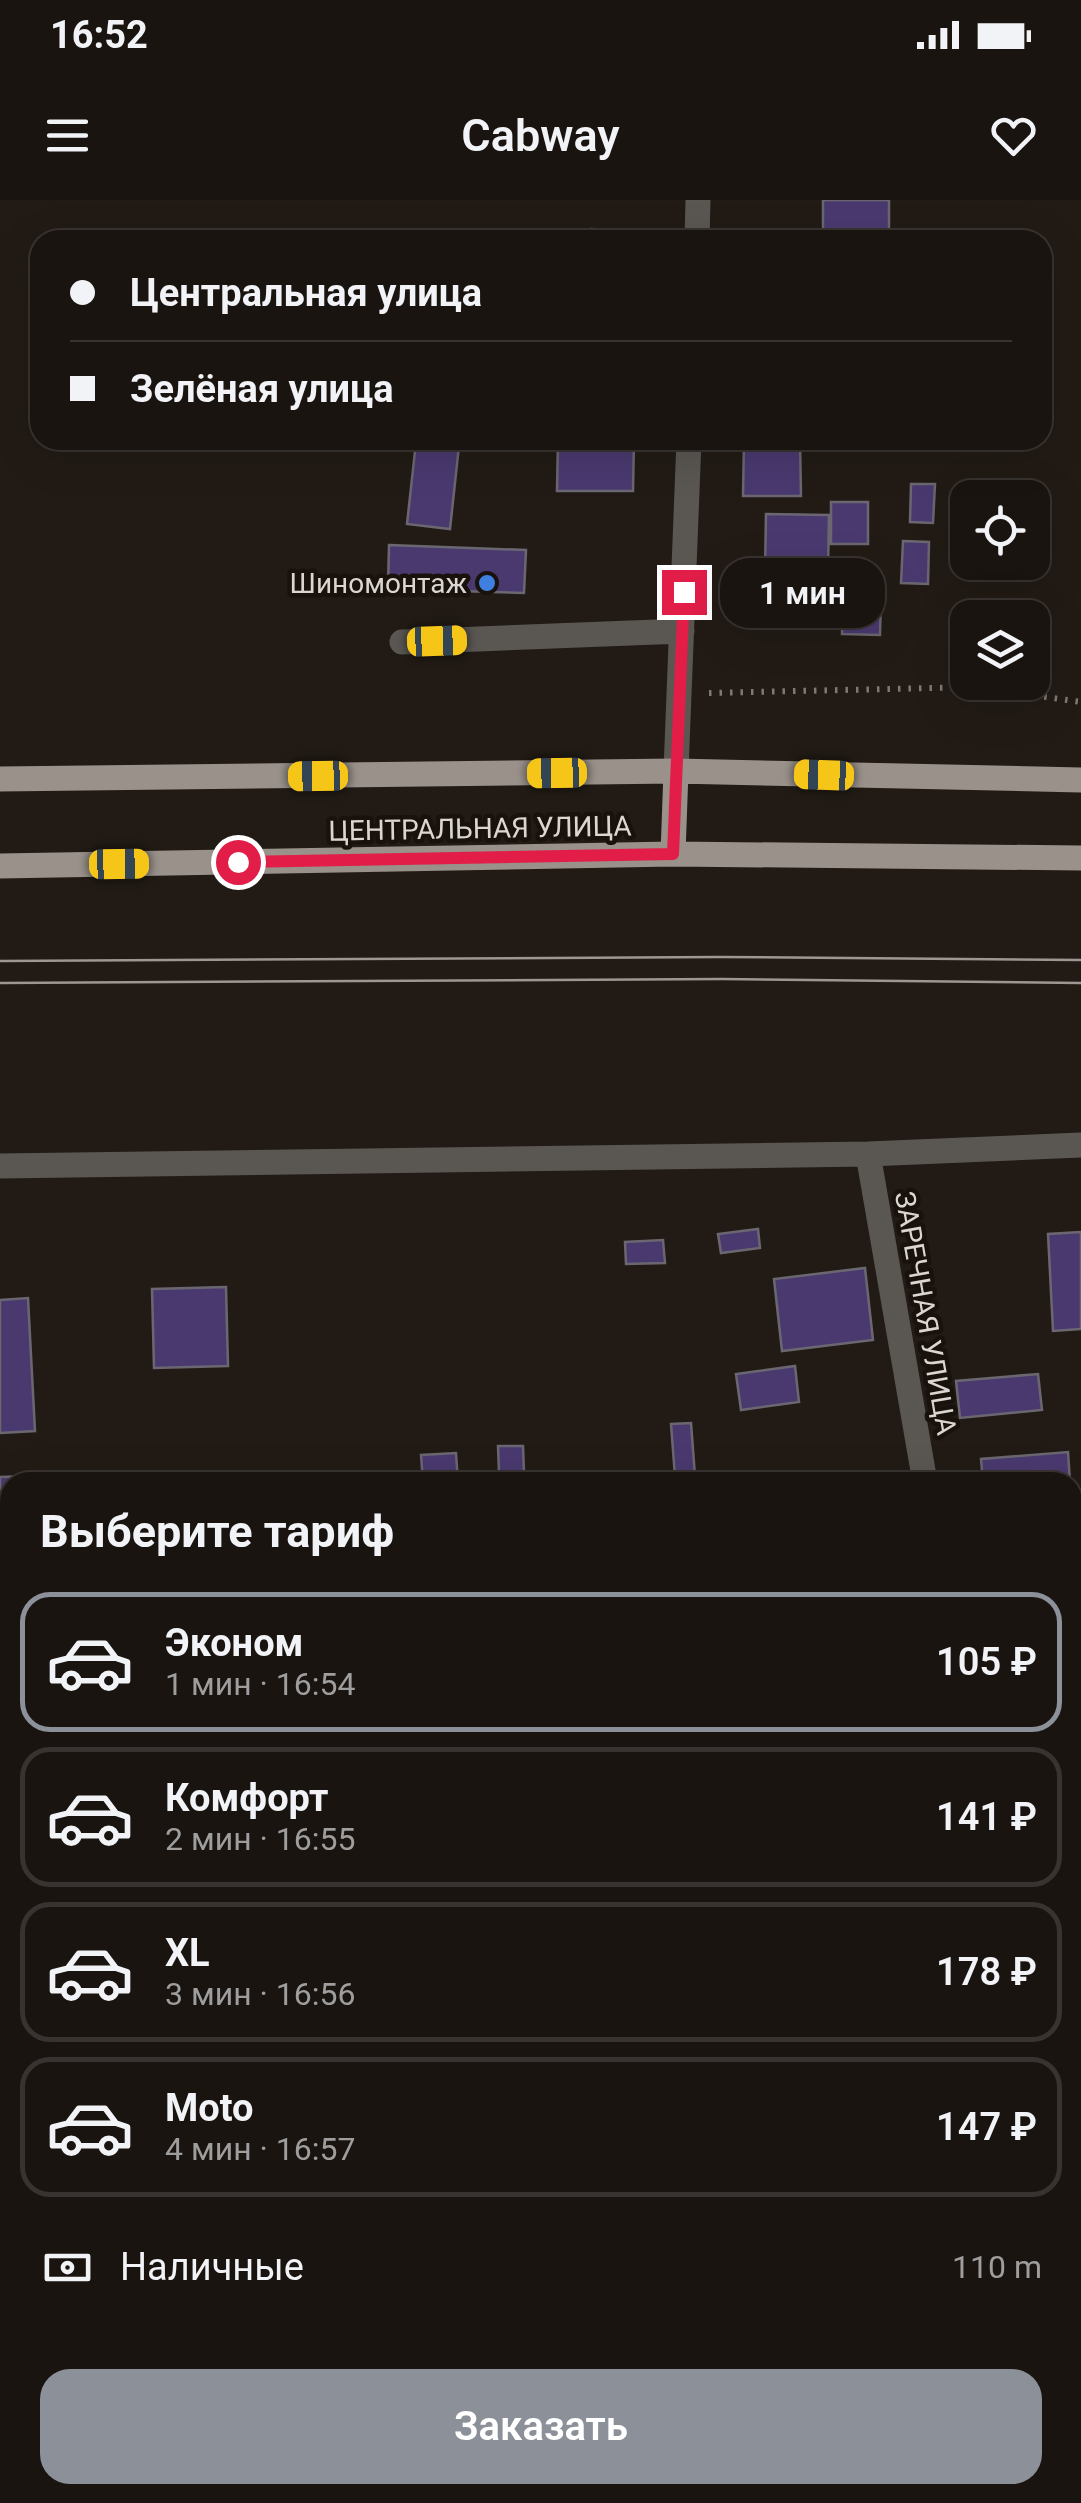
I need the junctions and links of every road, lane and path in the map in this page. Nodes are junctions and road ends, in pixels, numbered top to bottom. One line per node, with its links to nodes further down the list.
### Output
1 (698, 200): 2 (street)
2 (697, 230)
3 (690, 450): 4 (street)
4 (682, 631): 5 (street); 6 (street)
5 (402, 642)
6 (678, 694): 7 (path); 8 (street)
7 (1081, 702)
8 (676, 772): 9 (main road, ЦЕНТРАЛЬНАЯ УЛИЦА); 10 (main road, ЦЕНТРАЛЬНАЯ УЛИЦА); 11 (main road)
9 (0, 779)
10 (1081, 780)
11 (673, 854): 12 (main road, ЦЕНТРАЛЬНАЯ УЛИЦА); 13 (main road, ЦЕНТРАЛЬНАЯ УЛИЦА)
12 (1081, 858)
13 (0, 866)
14 (1081, 1145): 15 (street)
15 (868, 1154): 16 (street); 17 (street, ЗАРЕЧНАЯ УЛИЦА)
16 (0, 1166)
17 (922, 1472)

